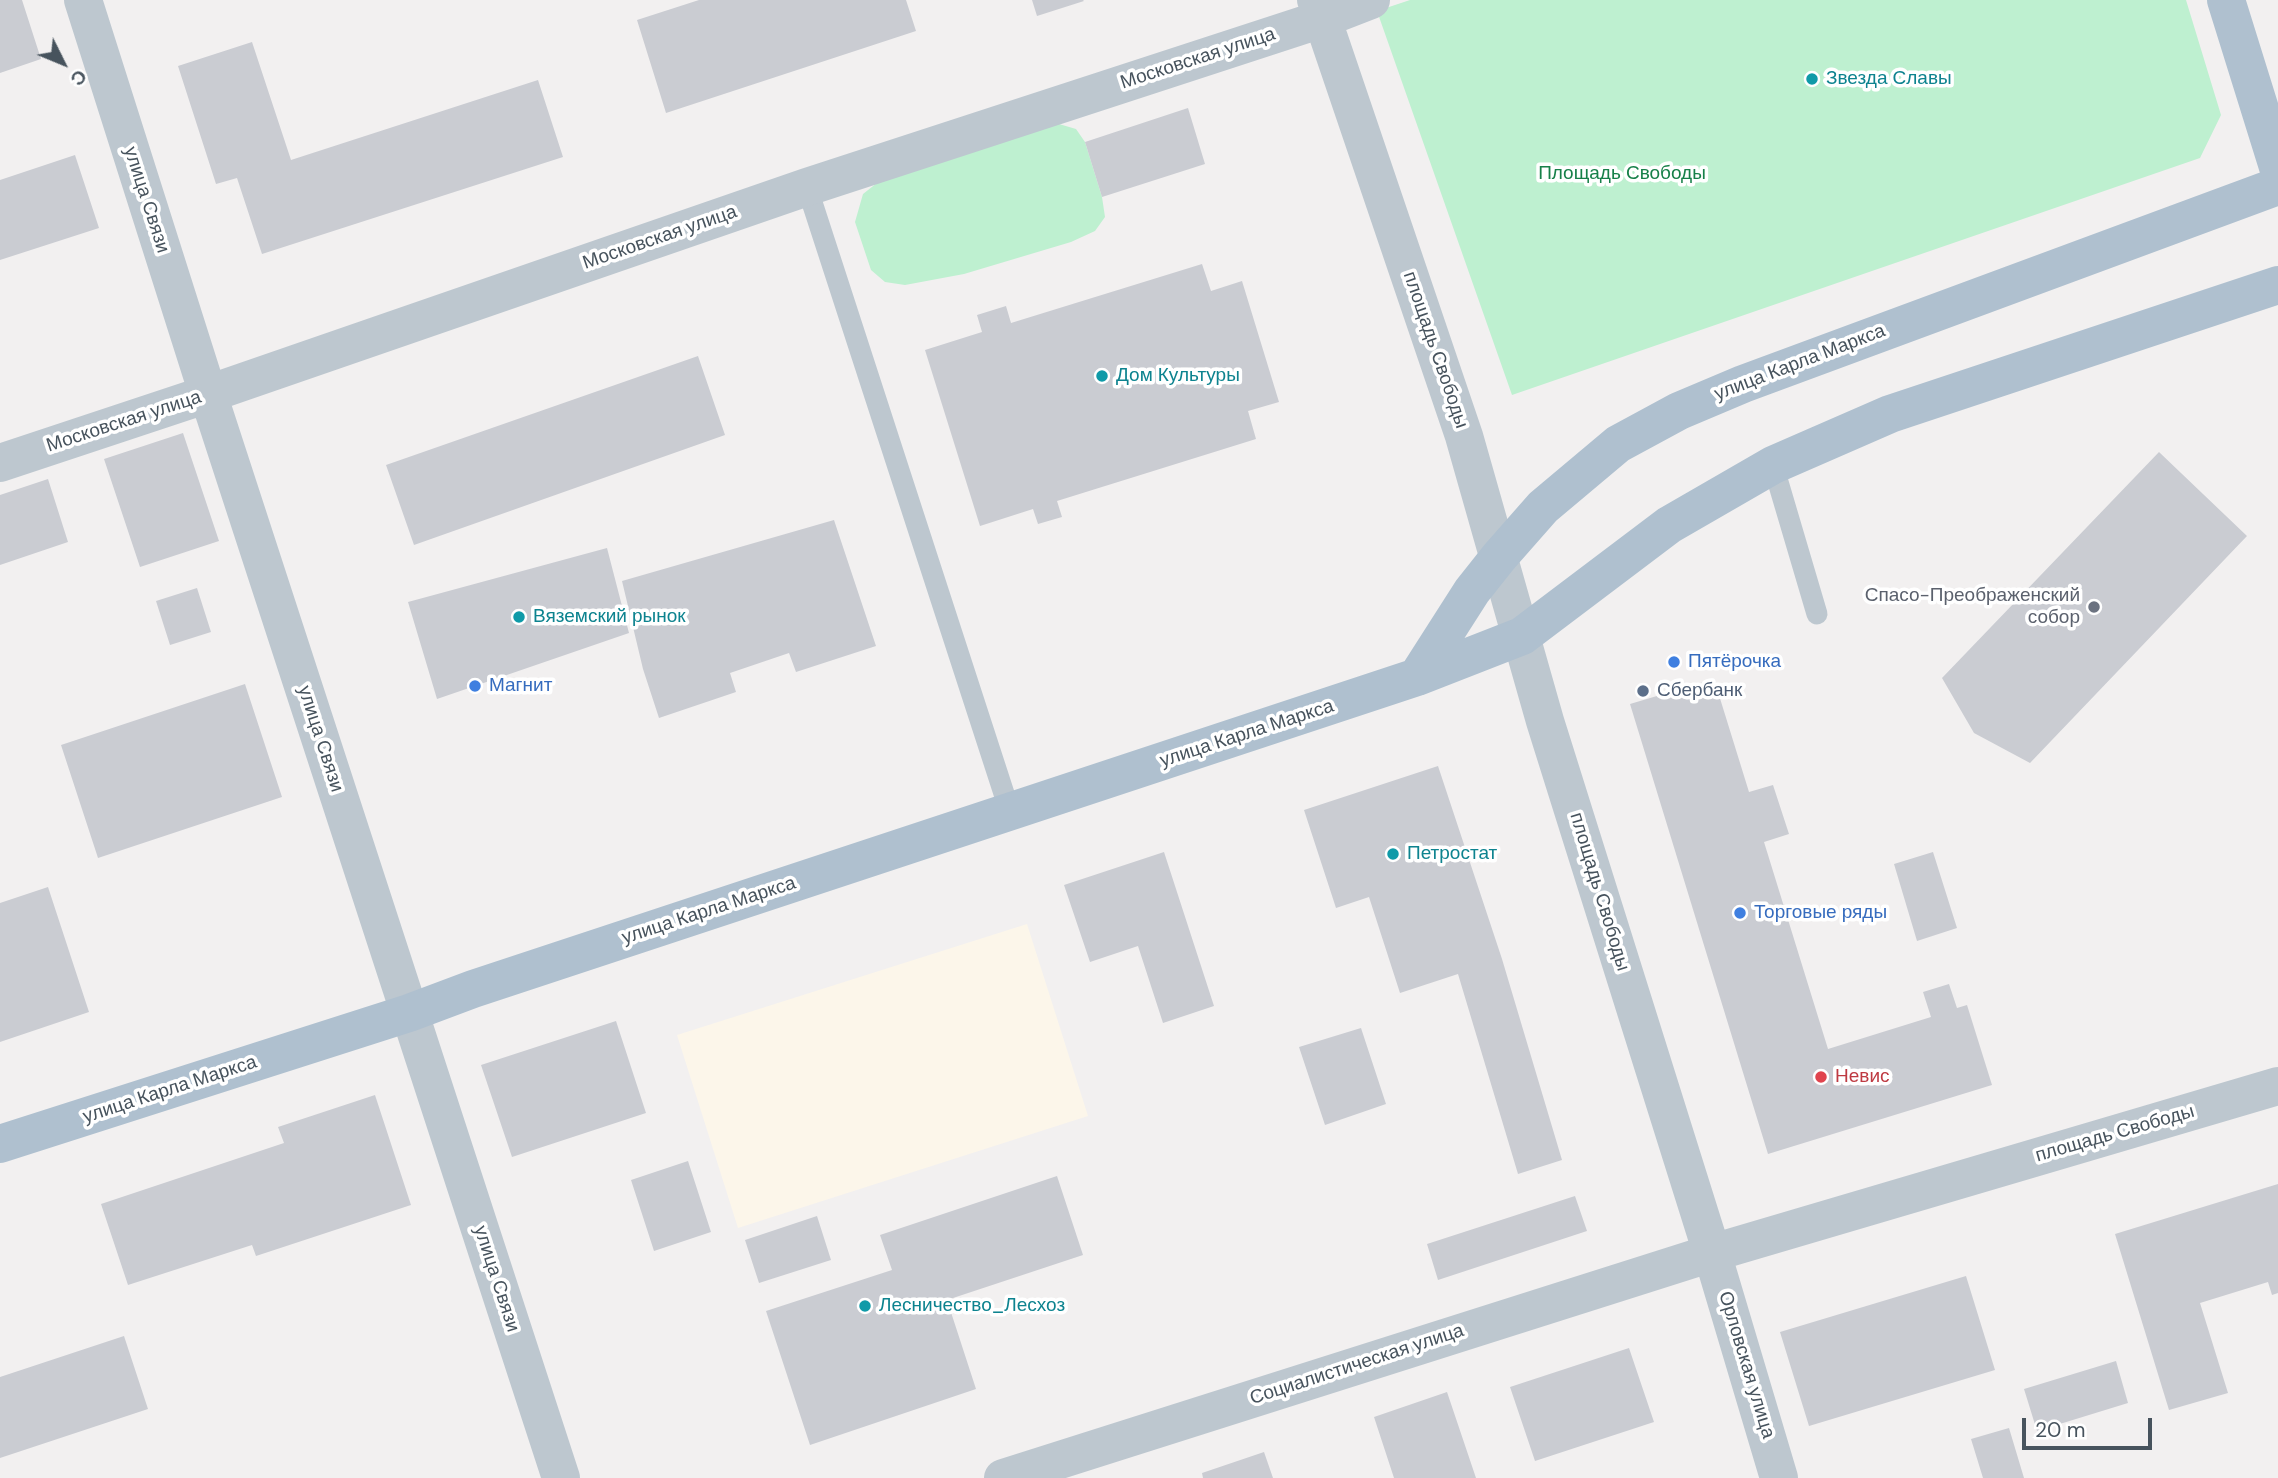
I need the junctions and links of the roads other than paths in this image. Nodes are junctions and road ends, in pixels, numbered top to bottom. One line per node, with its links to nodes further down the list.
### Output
1 (83, 0): 9 (street, улица Связи)
2 (1371, 0): 4 (street)
3 (2226, 0): 5 (main road)
4 (1319, 10): 7 (street, Московская улица); 12 (street, площадь Свободы)
5 (2278, 167)
6 (2278, 186): 12 (main road, улица Карла Маркса)
7 (807, 187): 9 (street, Московская улица); 16 (lane)
8 (2278, 285): 11 (main road, улица Карла Маркса)
9 (208, 394): 10 (street, Московская улица); 17 (street, улица Связи)
10 (0, 463)
11 (1773, 465): 13 (lane); 14 (main road, улица Карла Маркса)
12 (1499, 557): 14 (street, площадь Свободы); 15 (main road, улица Карла Маркса)
13 (1817, 614)
14 (1522, 636): 15 (main road, улица Карла Маркса); 20 (street, площадь Свободы)
15 (1417, 677): 16 (main road, улица Карла Маркса)
16 (1010, 812): 17 (main road, улица Карла Маркса)
17 (409, 1013): 19 (main road, улица Карла Маркса); 21 (street, улица Связи)
18 (2278, 1086): 20 (street, площадь Свободы)
19 (0, 1144)
20 (1712, 1253): 22 (street, Социалистическая улица); 23 (street, Орловская улица)
21 (561, 1478)
22 (1003, 1478)
23 (1779, 1478)

